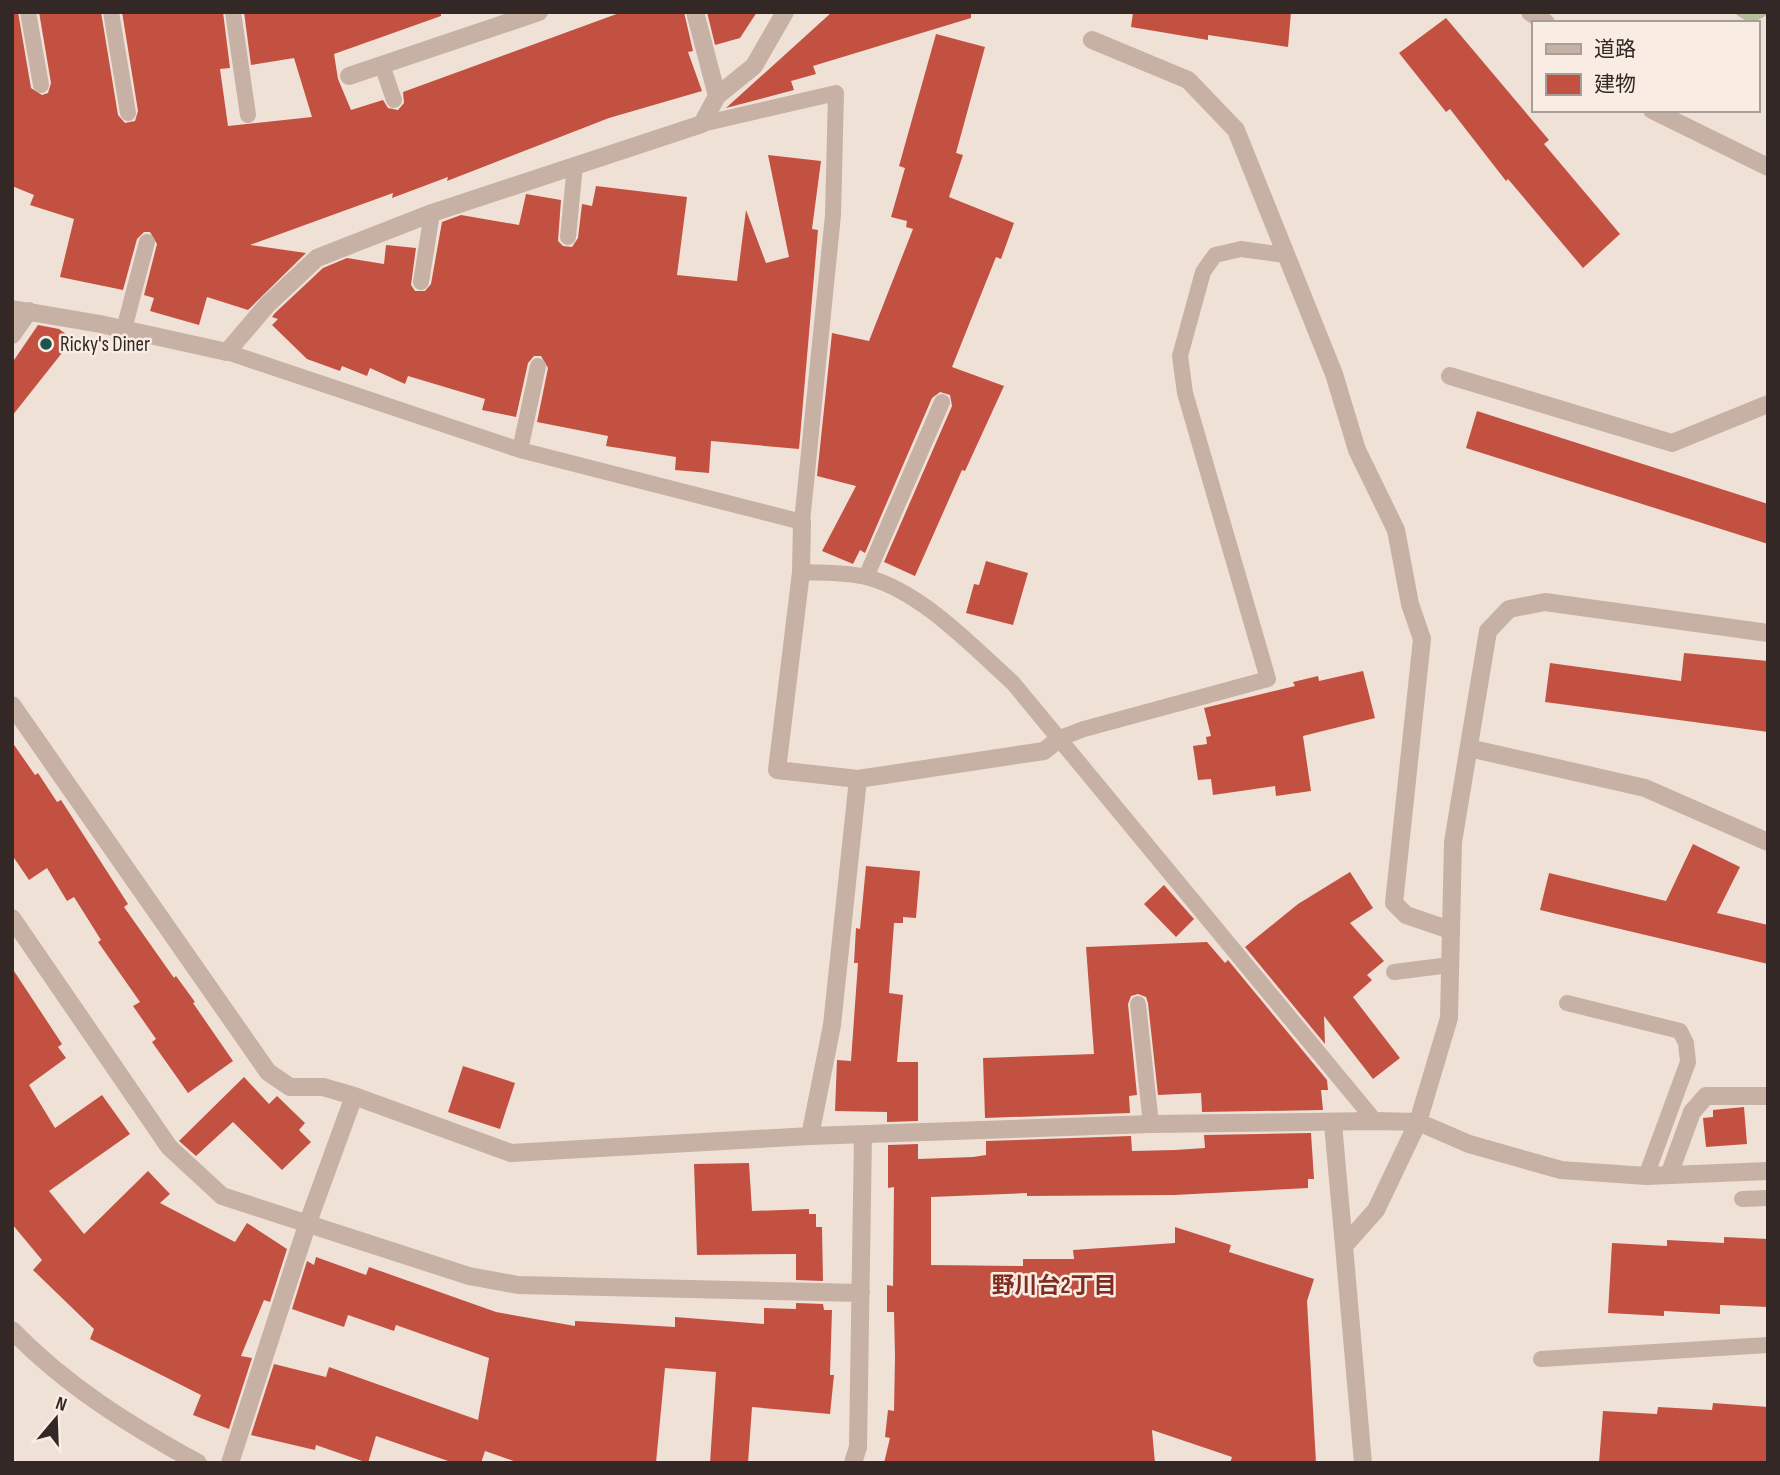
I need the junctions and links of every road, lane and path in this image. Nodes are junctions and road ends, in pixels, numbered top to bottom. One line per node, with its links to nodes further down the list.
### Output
1 (28, 12): 10 (lane)
2 (111, 12): 14 (lane)
3 (233, 12): 15 (lane)
4 (539, 12): 8 (street)
5 (695, 12): 11 (street)
6 (785, 12): 11 (street)
7 (1092, 40): 22 (street)
8 (382, 65): 9 (street); 12 (lane)
9 (349, 76)
10 (41, 85)
11 (717, 96): 16 (street)
12 (394, 100)
13 (1656, 112): 18 (street)
14 (128, 113)
15 (248, 115)
16 (702, 124): 17 (street); 33 (lane)
17 (575, 165): 19 (street); 20 (lane)
18 (1768, 167)
19 (432, 213): 23 (lane); 27 (street)
20 (568, 237)
21 (146, 242): 25 (lane)
22 (1285, 255): 38 (lane); 43 (street)
23 (421, 282)
24 (21, 310): 25 (street); 26 (street)
25 (124, 329): 27 (street)
26 (12, 335)
27 (228, 352): 32 (lane)
28 (538, 366): 32 (lane)
29 (1450, 376): 31 (street)
30 (942, 402): 35 (lane)
31 (1768, 404)
32 (520, 450): 33 (lane)
33 (802, 522): 34 (street)
34 (801, 572): 35 (lane); 40 (street)
35 (866, 577): 38 (lane)
36 (1768, 633): 39 (street)
37 (12, 705): 48 (street)
38 (1060, 738): 40 (street); 50 (lane)
39 (1469, 748): 41 (street); 43 (street)
40 (858, 779): 55 (street)
41 (1768, 842)
42 (12, 918): 61 (street)
43 (1450, 930): 44 (street)
44 (1450, 965): 45 (lane); 51 (street)
45 (1394, 972)
46 (1567, 1003): 58 (lane)
47 (1138, 1004): 52 (lane)
48 (354, 1096): 55 (street); 61 (street)
49 (1768, 1096): 57 (street)
50 (1375, 1121): 51 (street); 53 (street)
51 (1418, 1122): 58 (street); 62 (street)
52 (1151, 1124): 53 (street); 54 (street)
53 (1333, 1124): 62 (street)
54 (863, 1135): 55 (street); 63 (street)
55 (810, 1136)
56 (1768, 1171): 57 (street)
57 (1669, 1175): 58 (street)
58 (1646, 1176)
59 (1768, 1198): 60 (lane)
60 (1742, 1199)
61 (307, 1225): 63 (street); 68 (street)
62 (1345, 1246): 70 (street)
63 (861, 1293): 69 (street)
64 (12, 1330): 67 (street)
65 (1768, 1345): 66 (lane)
66 (1541, 1359)
67 (198, 1463)
68 (230, 1463)
69 (853, 1463)
70 (1363, 1463)

